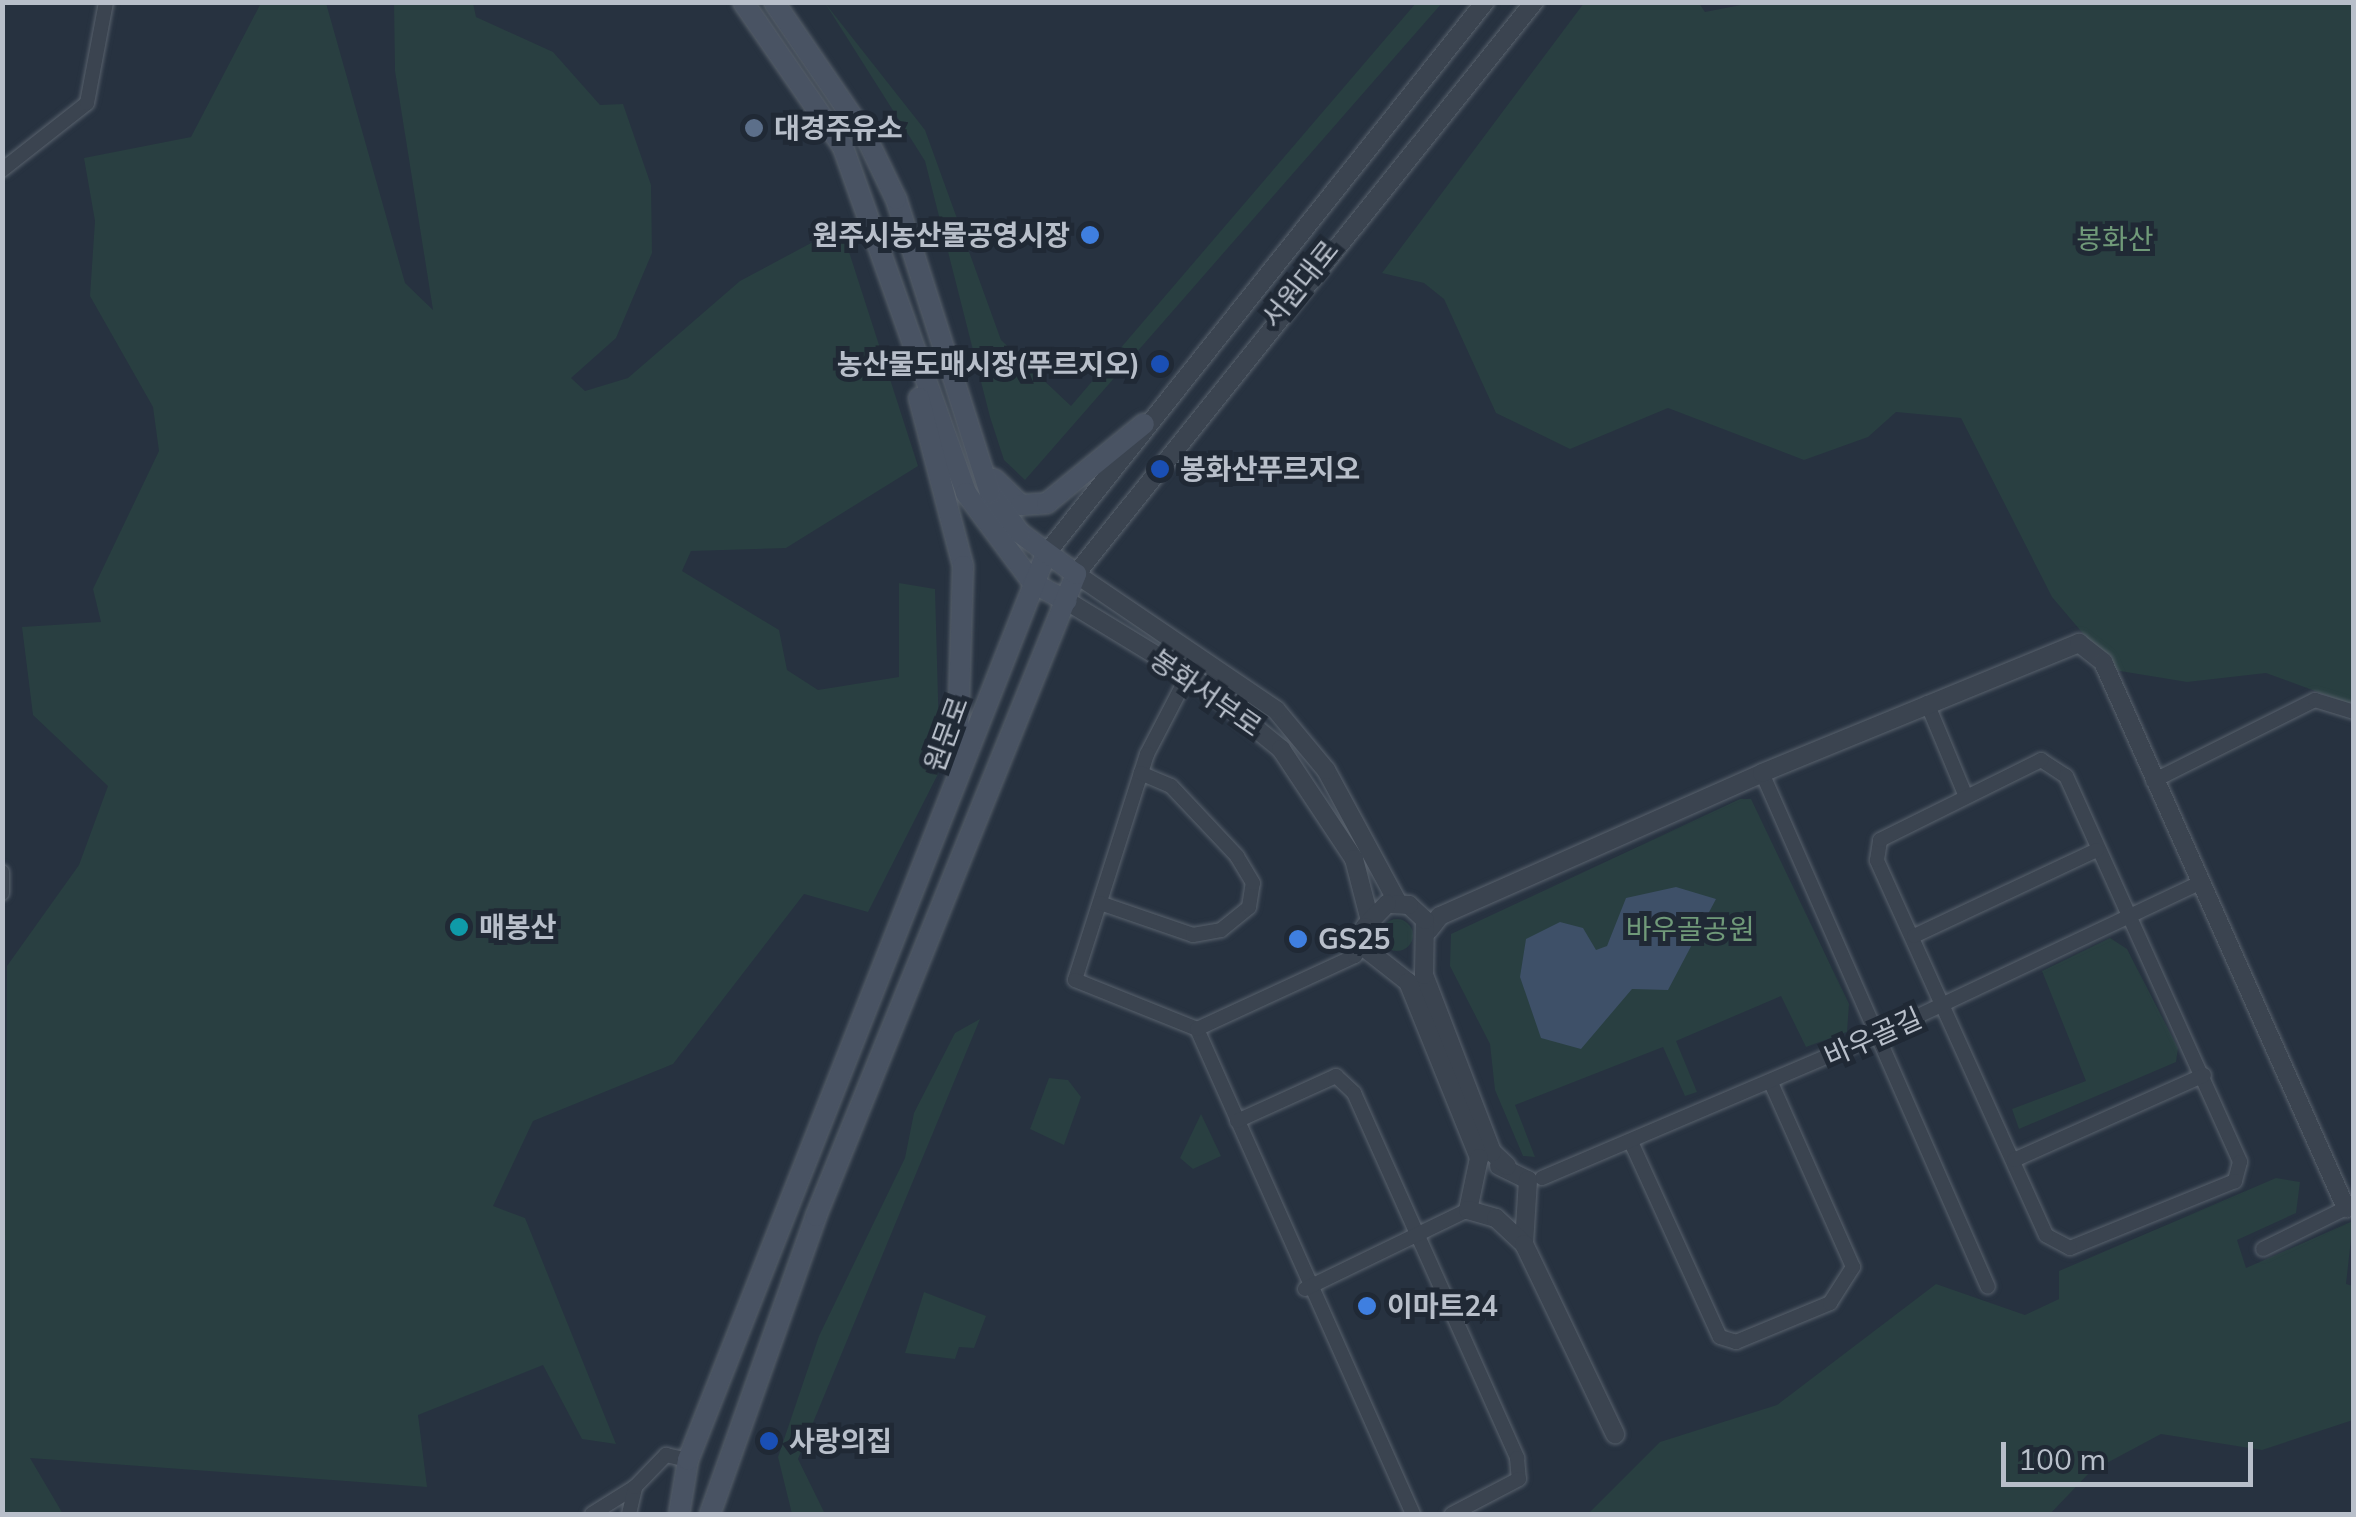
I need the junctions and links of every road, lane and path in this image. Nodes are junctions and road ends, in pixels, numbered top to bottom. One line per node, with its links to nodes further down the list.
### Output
1 (106, 2): 7 (street)
2 (743, 2): 6 (main road)
3 (1485, 2): 9 (street, 서원대로)
4 (1534, 2): 12 (street, 서원대로)
5 (778, 4): 6 (main road); 10 (main road)
6 (757, 22): 8 (main road)
7 (2, 170)
8 (869, 208): 13 (main road); 21 (main road)
9 (1144, 424): 10 (main road); 11 (street, 서원대로)
10 (975, 448): 11 (main road)
11 (1046, 554): 12 (main road); 13 (main road, 원문로)
12 (1076, 574): 14 (main road); 28 (street, 봉화서부로)
13 (1033, 583): 14 (main road); 21 (main road, 원문로)
14 (1067, 602): 15 (street, 봉화서부로); 63 (main road)
15 (1188, 675): 18 (street); 30 (street, 봉화서부로)
16 (1928, 703): 19 (street); 20 (street); 22 (street)
17 (2354, 712): 20 (street)
18 (1141, 773): 27 (street); 27 (street)
19 (1762, 773): 31 (street); 39 (street)
20 (2152, 781): 25 (street)
21 (955, 790): 58 (main road, 원문로)
22 (1964, 792): 23 (street); 32 (street)
23 (2097, 850): 29 (street); 32 (street)
24 (2, 872): 26 (street)
25 (2198, 884): 29 (street, 바우골길); 49 (street)
26 (2, 893)
27 (1100, 903): 38 (street)
28 (1398, 903): 30 (street); 31 (street)
29 (2129, 914): 37 (street, 바우골길); 40 (street)
30 (1370, 917): 33 (street)
31 (1434, 923): 34 (street)
32 (1914, 936): 37 (street)
33 (1364, 938): 35 (street); 36 (street)
34 (1426, 951): 36 (street); 45 (street)
35 (1355, 956): 36 (street); 38 (street)
36 (1385, 966): 47 (street)
37 (1947, 1004): 39 (street, 바우골길); 44 (street)
38 (1196, 1029): 42 (street)
39 (1880, 1034): 41 (street, 바우골길); 55 (street)
40 (2204, 1075): 44 (street); 44 (street)
41 (1771, 1083): 43 (street, 바우골길); 43 (street)
42 (1237, 1120): 52 (street); 56 (street)
43 (1631, 1142): 46 (street, 바우골길)
44 (2014, 1160)
45 (1514, 1170): 46 (street); 47 (street); 48 (street)
46 (1542, 1178): 48 (street)
47 (1478, 1187): 50 (street); 51 (street)
48 (1528, 1202): 51 (street); 53 (street)
49 (2350, 1206): 54 (street)
50 (1468, 1210): 51 (street); 52 (street)
51 (1492, 1216): 53 (street)
52 (1415, 1239): 56 (street); 65 (street)
53 (1524, 1244): 57 (street)
54 (2263, 1249)
55 (1988, 1287)
56 (1305, 1289): 64 (street)
57 (1615, 1434)
58 (688, 1460): 59 (street); 62 (main road, 원문로)
59 (635, 1487): 60 (street); 61 (street)
60 (592, 1514)
61 (629, 1514)
62 (679, 1514)
63 (710, 1514)
64 (1413, 1514)
65 (1452, 1514)

